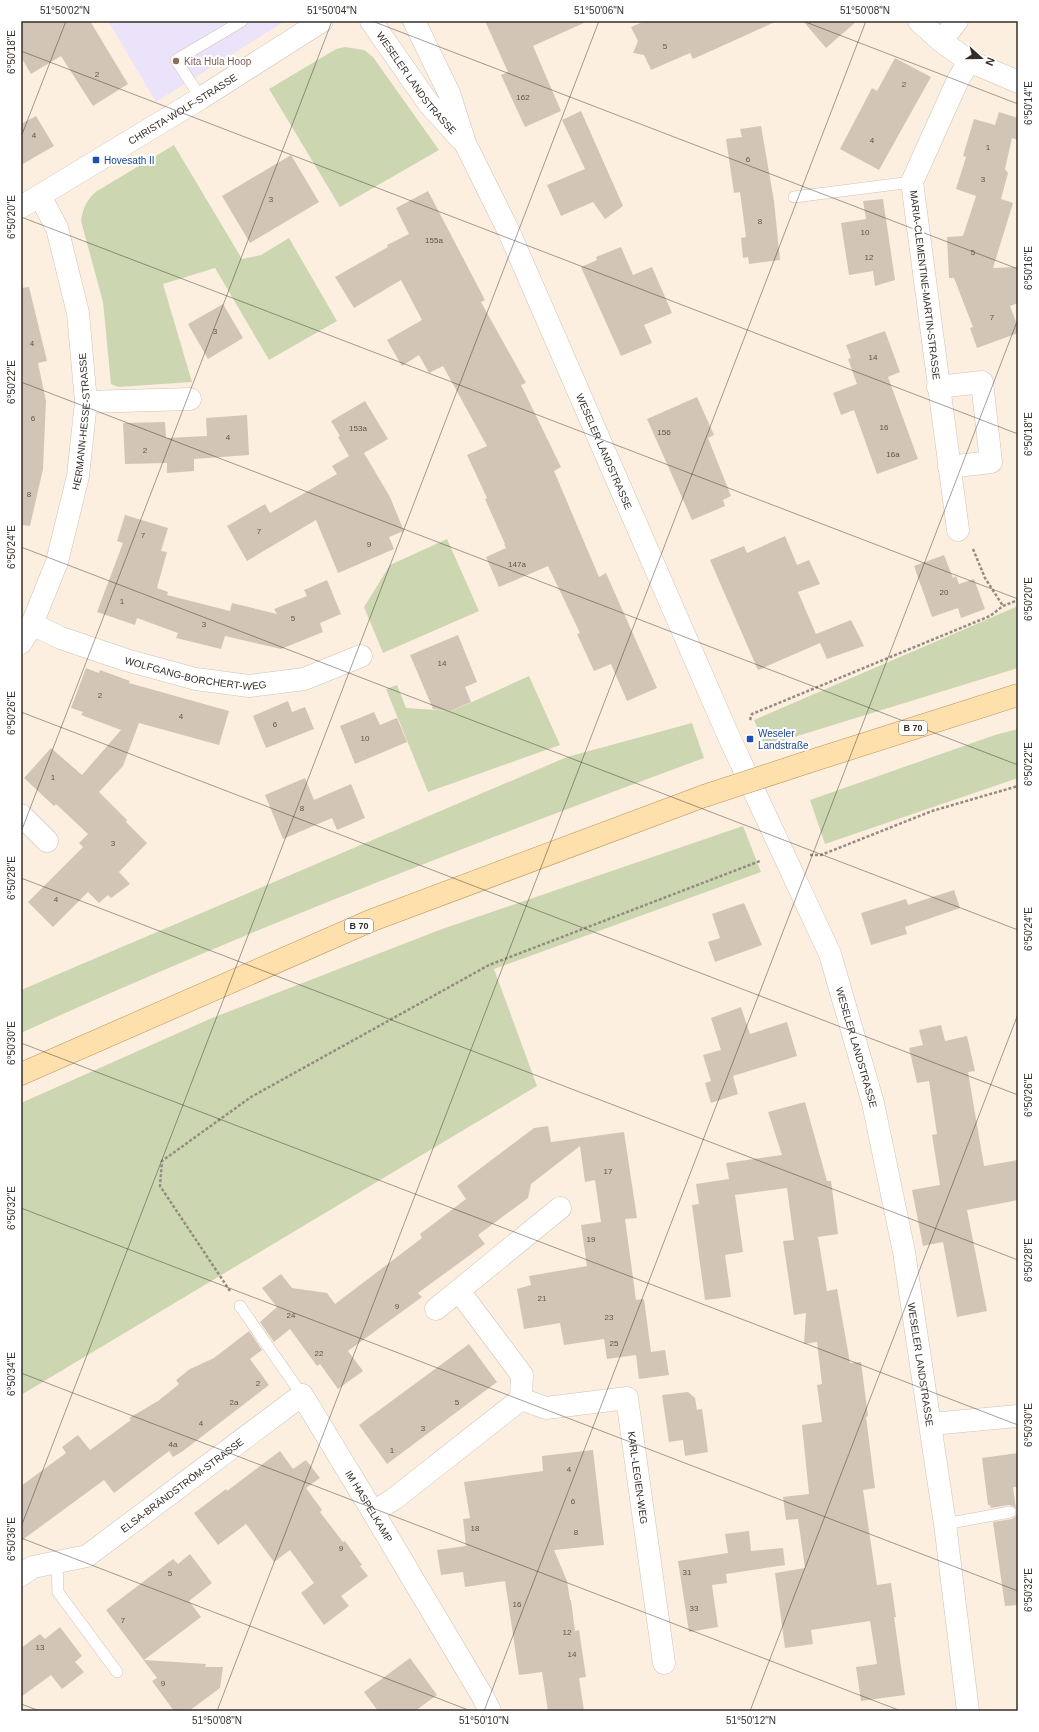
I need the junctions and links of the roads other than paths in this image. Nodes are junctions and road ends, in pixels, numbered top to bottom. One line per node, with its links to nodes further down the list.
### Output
1 (242, 21): 10 (lane)
2 (322, 21): 10 (street, CHRISTA-WOLF-STRASSE)
3 (371, 21): 11 (street, WESELER LANDSTRASSE)
4 (414, 21): 11 (street, WESELER LANDSTRASSE)
5 (919, 21): 7 (street)
6 (957, 21): 7 (street)
7 (941, 41): 8 (street)
8 (969, 61): 9 (street); 12 (street, MARIA-CLEMENTINE-MARTIN-STRASSE)
9 (1018, 82)
10 (201, 98): 13 (street, CHRISTA-WOLF-STRASSE)
11 (465, 143): 35 (street, WESELER LANDSTRASSE)
12 (912, 182): 14 (lane, MARIA-CLEMENTINE-MARTIN-STRASSE); 16 (street, MARIA-CLEMENTINE-MARTIN-STRASSE)
13 (40, 196): 15 (street, CHRISTA-WOLF-STRASSE); 18 (street, HERMANN-HESSE-STRASSE)
14 (794, 197)
15 (21, 207)
16 (938, 387): 19 (street, MARIA-CLEMENTINE-MARTIN-STRASSE); 19 (street, MARIA-CLEMENTINE-MARTIN-STRASSE)
17 (190, 399): 18 (street)
18 (86, 402): 21 (street, HERMANN-HESSE-STRASSE)
19 (948, 467): 20 (street, MARIA-CLEMENTINE-MARTIN-STRASSE)
20 (958, 530)
21 (32, 624): 22 (street, HERMANN-HESSE-STRASSE); 23 (street, WOLFGANG-BORCHERT-WEG)
22 (21, 643)
23 (361, 656)
24 (1018, 695): 27 (main road, B 70, bridge)
25 (21, 815): 26 (street)
26 (47, 841)
27 (21, 1074)
28 (560, 1208): 29 (street)
29 (459, 1291): 31 (street); 33 (street)
30 (240, 1306): 32 (lane, IM HASPELKAMP)
31 (436, 1309)
32 (302, 1395): 36 (street, IM HASPELKAMP); 39 (street, ELSA-BRÄNDSTRÖM-STRASSE)
33 (521, 1399): 36 (street); 41 (street, KARL-LEGIEN-WEG)
34 (1018, 1416): 35 (street)
35 (930, 1424): 38 (street, WESELER LANDSTRASSE)
36 (373, 1512): 43 (street, IM HASPELKAMP)
37 (1010, 1512): 38 (lane)
38 (945, 1524): 44 (street, WESELER LANDSTRASSE)
39 (57, 1562): 40 (street, ELSA-BRÄNDSTRÖM-STRASSE); 42 (lane)
40 (21, 1575)
41 (664, 1663)
42 (117, 1672)
43 (490, 1711)
44 (968, 1711)

